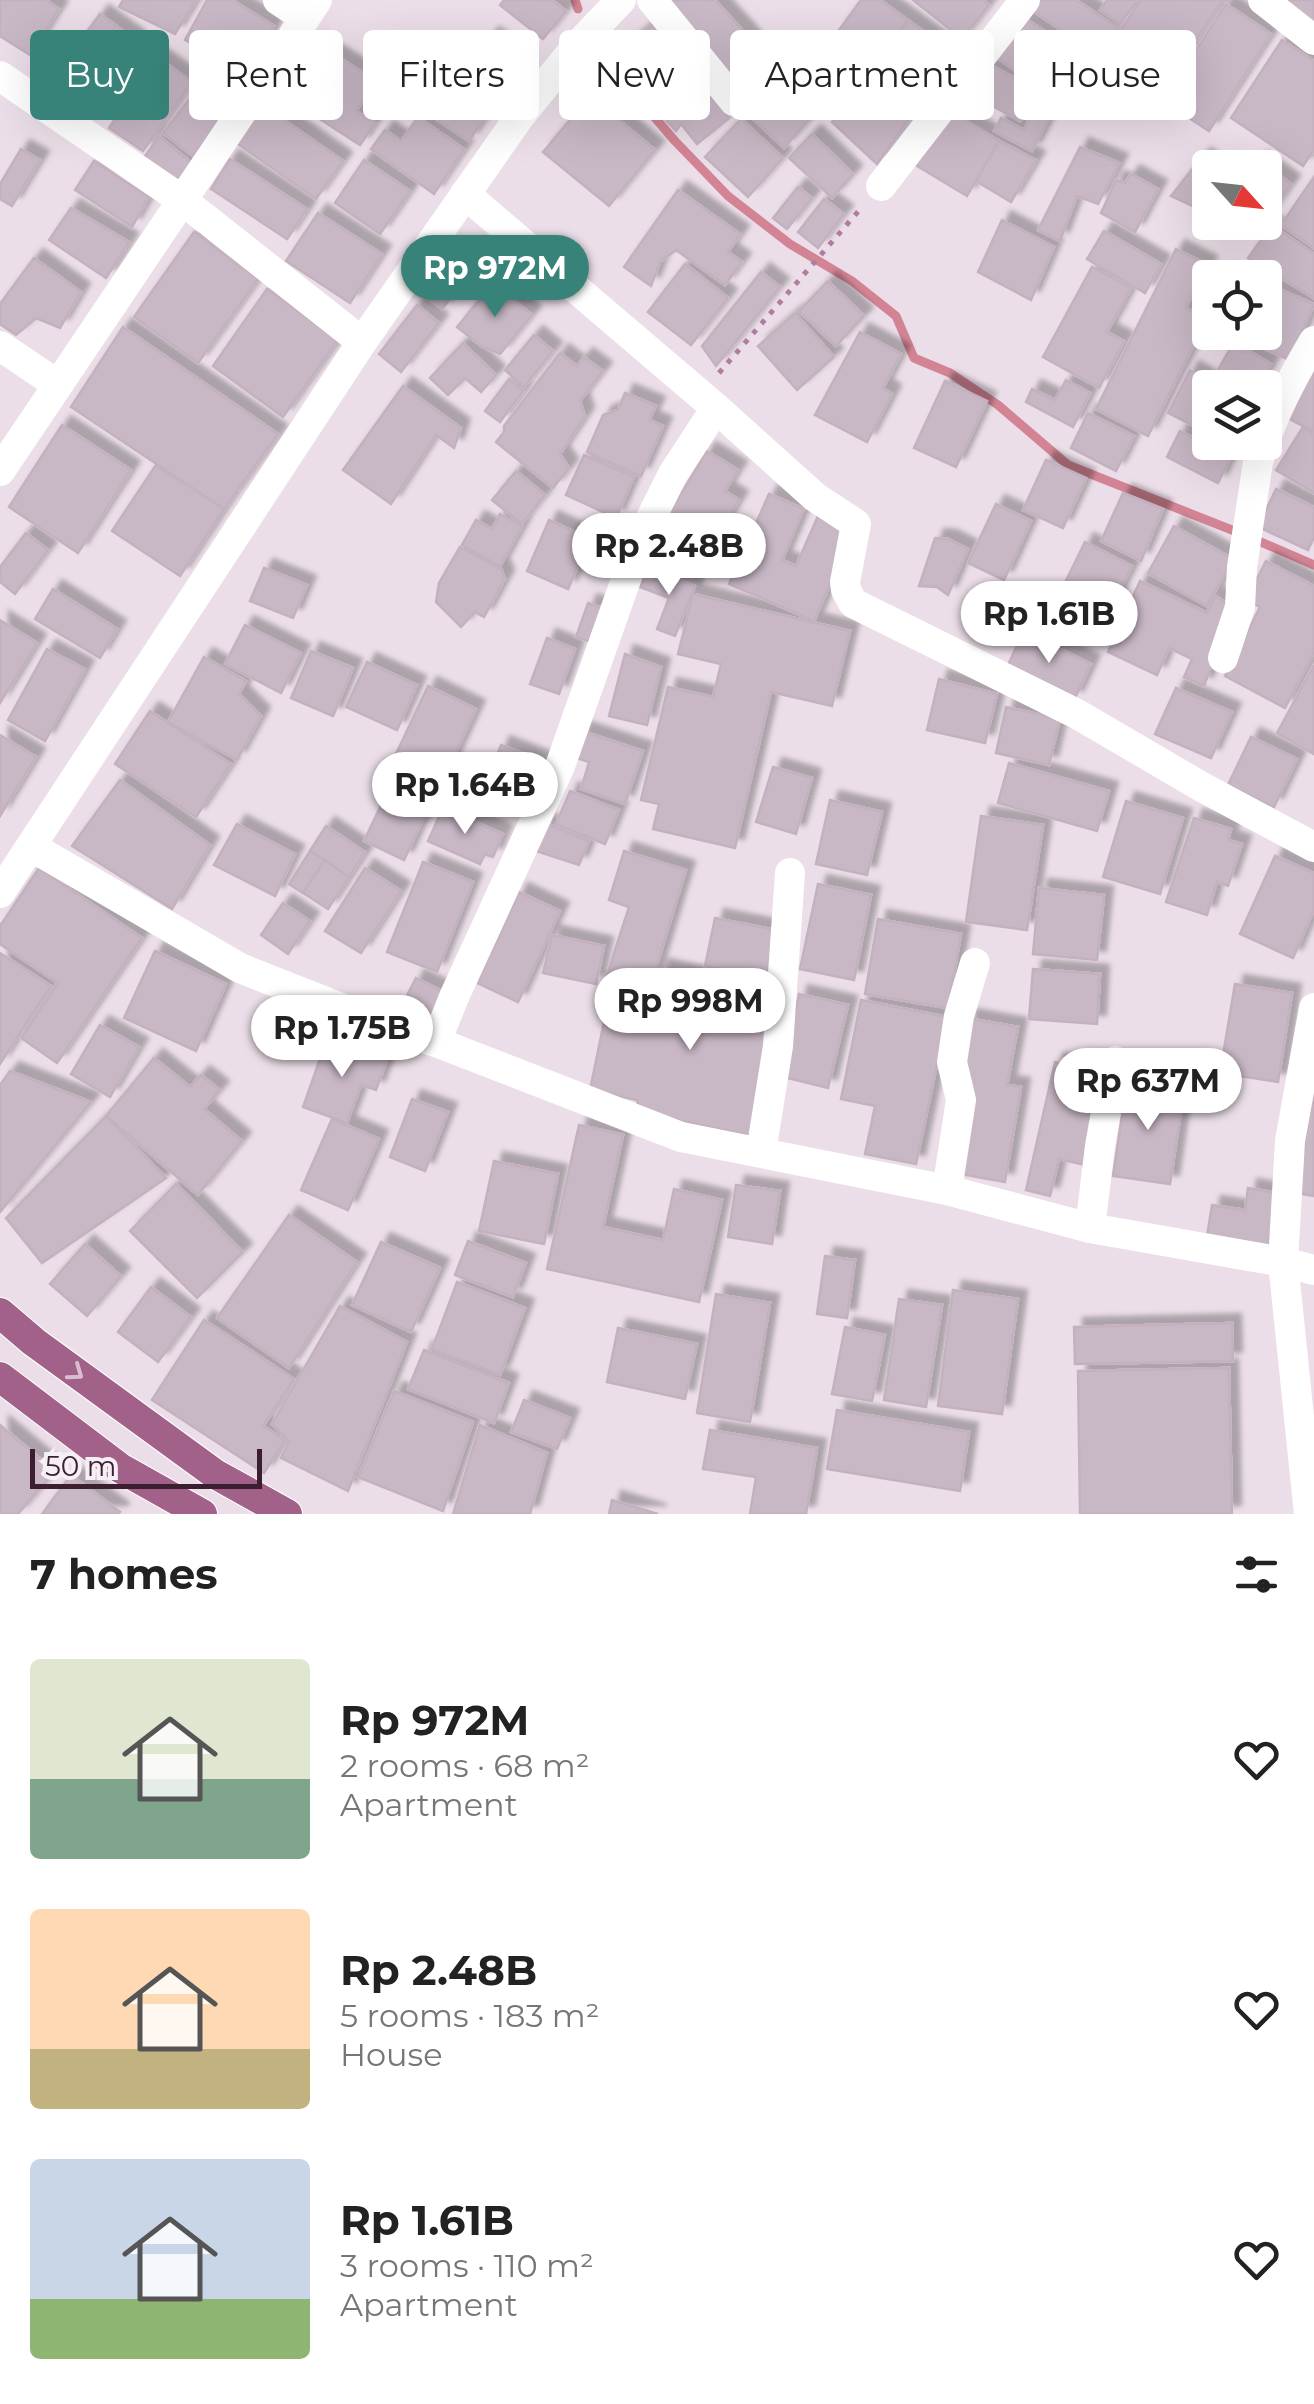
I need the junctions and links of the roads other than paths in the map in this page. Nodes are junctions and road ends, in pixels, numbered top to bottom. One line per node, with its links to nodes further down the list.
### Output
1 (278, 0): 6 (street)
2 (621, 0): 11 (street)
3 (652, 0): 9 (street)
4 (1025, 0): 10 (street)
5 (1263, 0): 7 (street)
6 (311, 9): 12 (street)
7 (1314, 40)
8 (0, 76): 12 (street)
9 (730, 97)
10 (880, 186)
11 (465, 194): 13 (street); 18 (street)
12 (182, 200): 13 (street); 16 (street)
13 (362, 342): 22 (street)
14 (1314, 342): 17 (street)
15 (0, 346): 16 (street)
16 (58, 385): 20 (street)
17 (1282, 400)
18 (708, 401): 23 (street); 28 (street)
19 (1259, 460): 21 (street)
20 (0, 471)
21 (1223, 658)
22 (32, 847): 25 (street); 28 (street)
23 (1314, 847)
24 (790, 873): 30 (street)
25 (0, 893)
26 (975, 963): 31 (street)
27 (1314, 1008): 33 (street)
28 (436, 1042): 30 (street)
29 (1115, 1061): 32 (street)
30 (760, 1152): 31 (street)
31 (947, 1190): 32 (street)
32 (1090, 1228): 33 (street)
33 (1283, 1262): 34 (street); 39 (street)
34 (1314, 1270)
35 (0, 1313): 38 (main road, one-way to 38)
36 (0, 1376): 37 (main road)
37 (202, 1514)
38 (287, 1514)
39 (1309, 1514)

